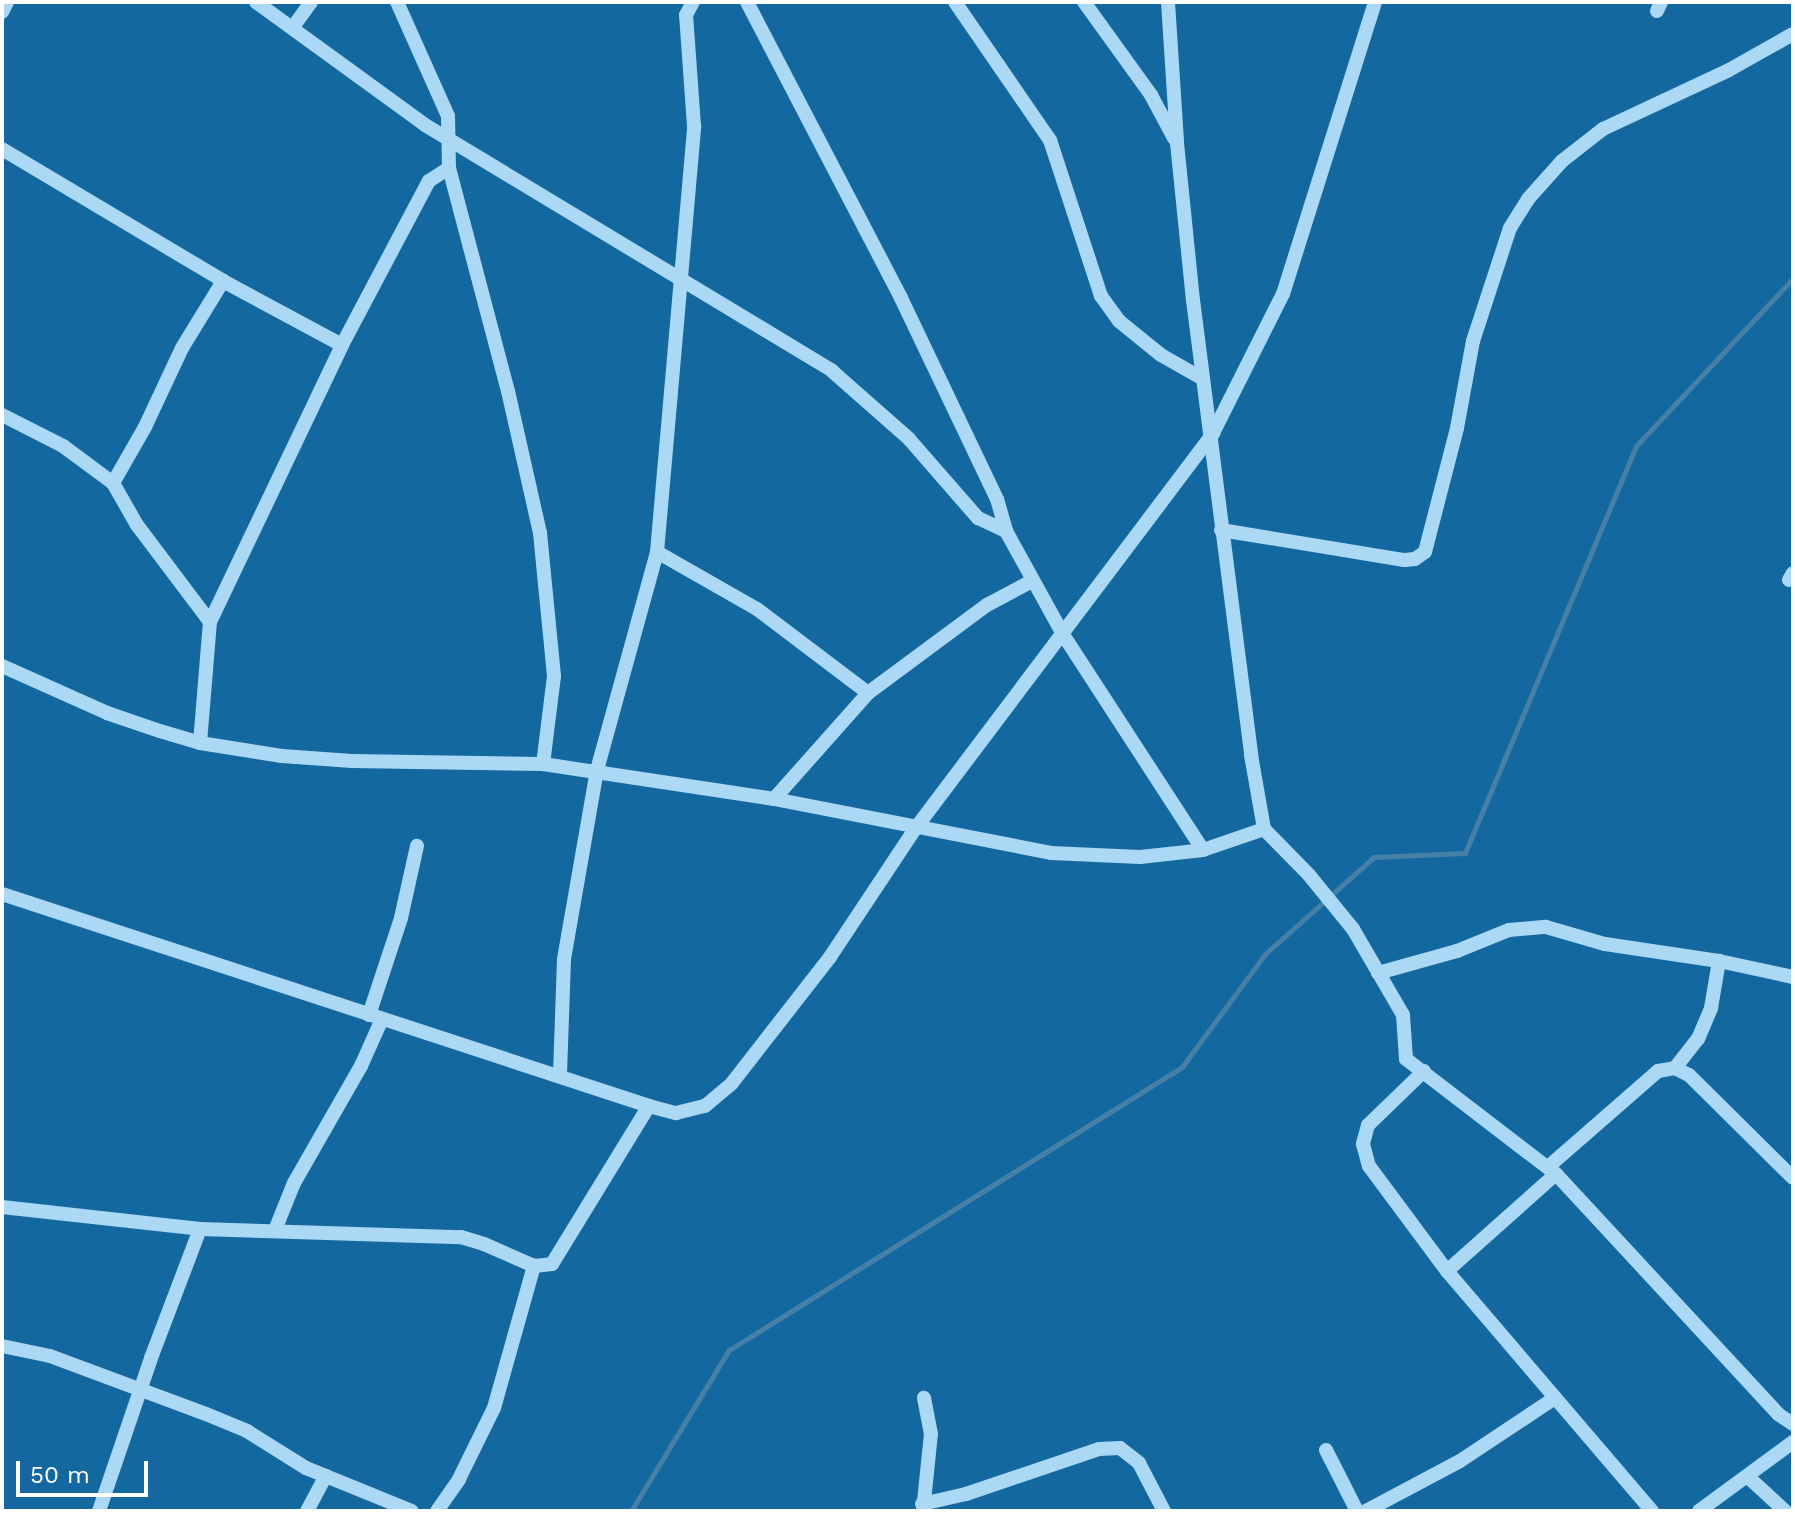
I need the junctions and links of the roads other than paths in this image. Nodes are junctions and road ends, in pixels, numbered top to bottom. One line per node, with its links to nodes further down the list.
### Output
1 (7, 2): 11 (street)
2 (256, 2): 12 (street)
3 (311, 2): 12 (street)
4 (397, 2): 14 (street)
5 (693, 2): 18 (street)
6 (747, 2): 26 (street)
7 (955, 2): 21 (street)
8 (1084, 2): 15 (street)
9 (1168, 2): 15 (street)
10 (1375, 2): 23 (street)
11 (2, 12)
12 (293, 27): 14 (street)
13 (1793, 34): 25 (street)
14 (449, 139): 17 (street); 18 (street)
15 (1177, 143): 21 (street)
16 (2, 149): 19 (street)
17 (449, 168): 20 (street); 34 (street)
18 (682, 278): 26 (street); 27 (street)
19 (223, 281): 20 (street); 24 (street)
20 (342, 345): 29 (street)
21 (1203, 379): 23 (street)
22 (2, 415): 24 (street)
23 (1213, 433): 25 (street); 30 (street)
24 (113, 483): 29 (street)
25 (1221, 530): 38 (street)
26 (1006, 531): 28 (street)
27 (657, 552): 32 (street); 35 (street)
28 (1032, 581): 30 (street); 32 (street)
29 (210, 622): 33 (street)
30 (1064, 636): 37 (street); 40 (street)
31 (2, 666): 33 (street)
32 (868, 693): 36 (street)
33 (200, 743): 34 (street)
34 (543, 764): 35 (street)
35 (597, 770): 36 (street); 48 (street)
36 (774, 799): 37 (street)
37 (915, 829): 40 (street); 49 (street)
38 (1264, 829): 40 (street); 43 (street)
39 (417, 846): 45 (street)
40 (1203, 850)
41 (2, 894): 45 (street)
42 (1719, 961): 43 (street); 44 (street); 46 (street)
43 (1378, 973): 47 (street)
44 (1793, 977)
45 (376, 1017): 48 (street); 54 (street)
46 (1675, 1068): 50 (street); 51 (street)
47 (1424, 1071): 50 (street); 56 (street)
48 (560, 1074): 49 (street)
49 (649, 1106): 55 (street)
50 (1552, 1170): 56 (street); 61 (street)
51 (1793, 1178)
52 (2, 1207): 53 (street)
53 (200, 1229): 54 (street); 58 (street)
54 (275, 1230): 55 (street)
55 (534, 1266): 70 (street)
56 (1447, 1271): 60 (street)
57 (2, 1346): 58 (street)
58 (141, 1389): 64 (street); 67 (street)
59 (924, 1398): 66 (street)
60 (1555, 1398): 73 (street); 74 (street)
61 (1793, 1424)
62 (1793, 1442): 65 (street)
63 (1326, 1450): 72 (street)
64 (326, 1476): 68 (street); 69 (street)
65 (1747, 1476): 75 (street); 76 (street)
66 (923, 1508): 71 (street)
67 (99, 1511)
68 (307, 1511)
69 (412, 1511)
70 (437, 1511)
71 (1164, 1511)
72 (1357, 1511)
73 (1366, 1511)
74 (1652, 1511)
75 (1699, 1511)
76 (1785, 1511)

